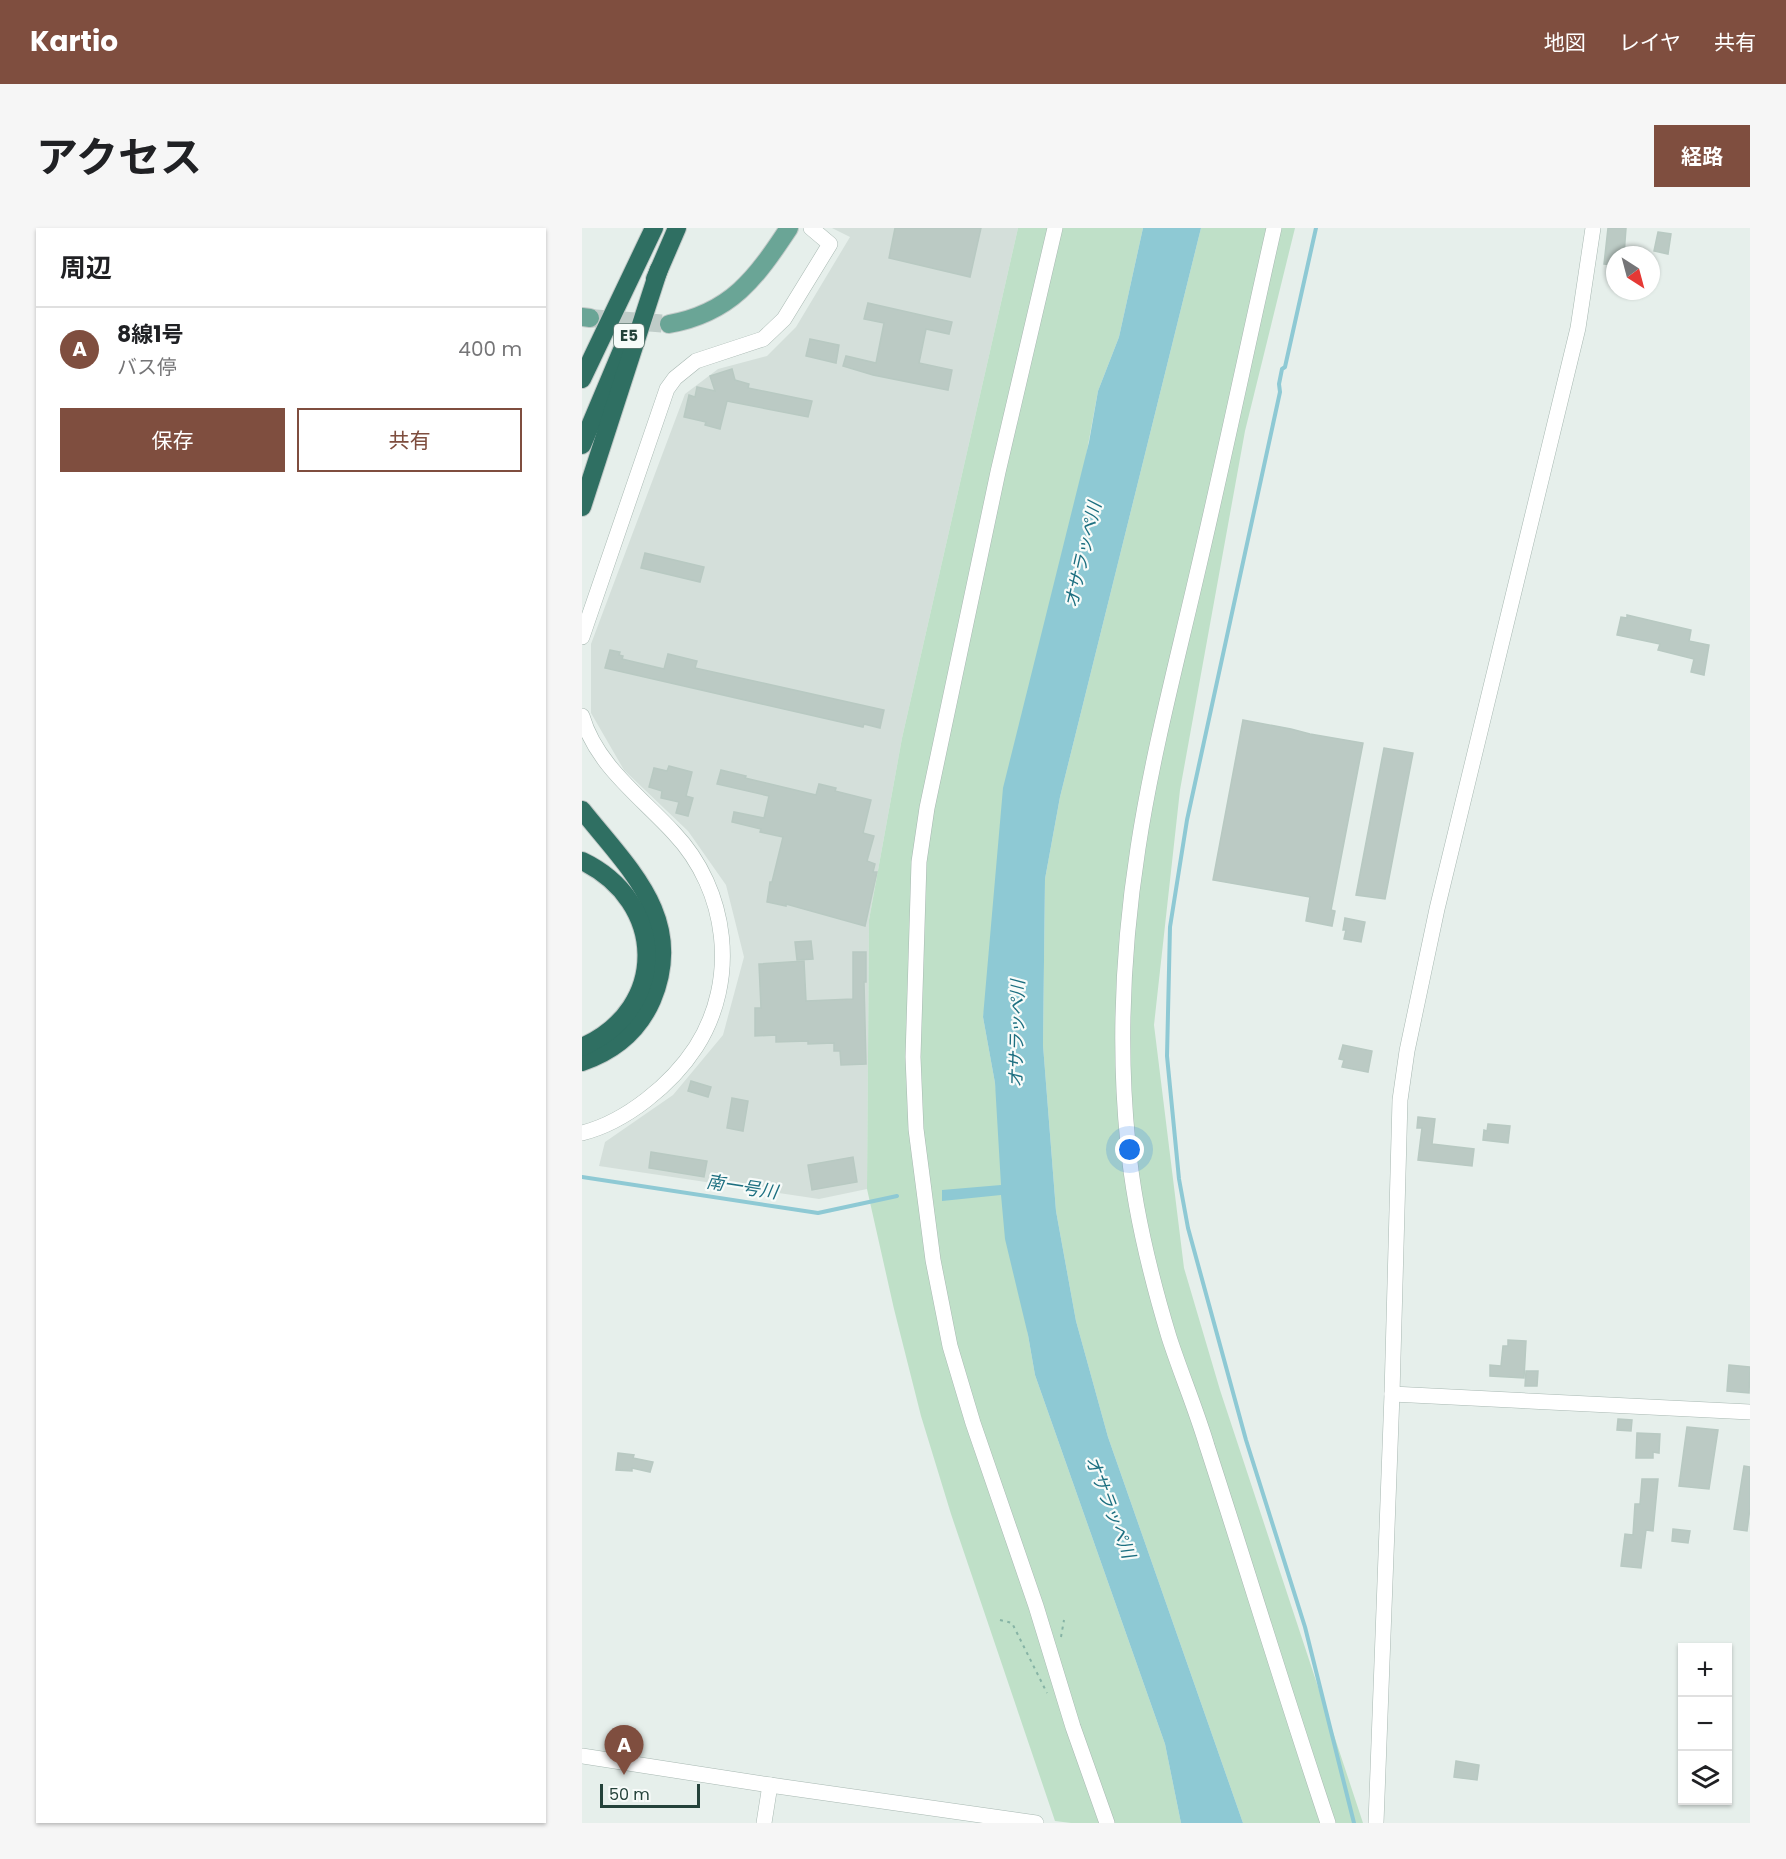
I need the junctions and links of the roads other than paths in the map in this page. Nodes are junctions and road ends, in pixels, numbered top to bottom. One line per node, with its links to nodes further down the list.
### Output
1 (654, 228): 10 (highway, E5)
2 (677, 228): 8 (highway, E5)
3 (789, 228): 9 (main road)
4 (811, 228): 13 (street)
5 (1055, 228): 26 (street)
6 (1274, 228): 27 (street)
7 (1593, 228): 20 (street)
8 (659, 269): 11 (highway, E5); 12 (highway)
9 (669, 324)
10 (582, 379)
11 (582, 445)
12 (582, 507)
13 (582, 637)
14 (582, 716): 19 (street)
15 (582, 810): 18 (highway)
16 (582, 861): 17 (highway)
17 (582, 1047)
18 (582, 1062)
19 (582, 1133)
20 (1392, 1394): 21 (street); 28 (street)
21 (1750, 1412)
22 (582, 1756): 23 (street)
23 (770, 1785): 24 (street); 25 (street)
24 (764, 1823)
25 (1036, 1823)
26 (1107, 1823)
27 (1328, 1823)
28 (1376, 1823)

